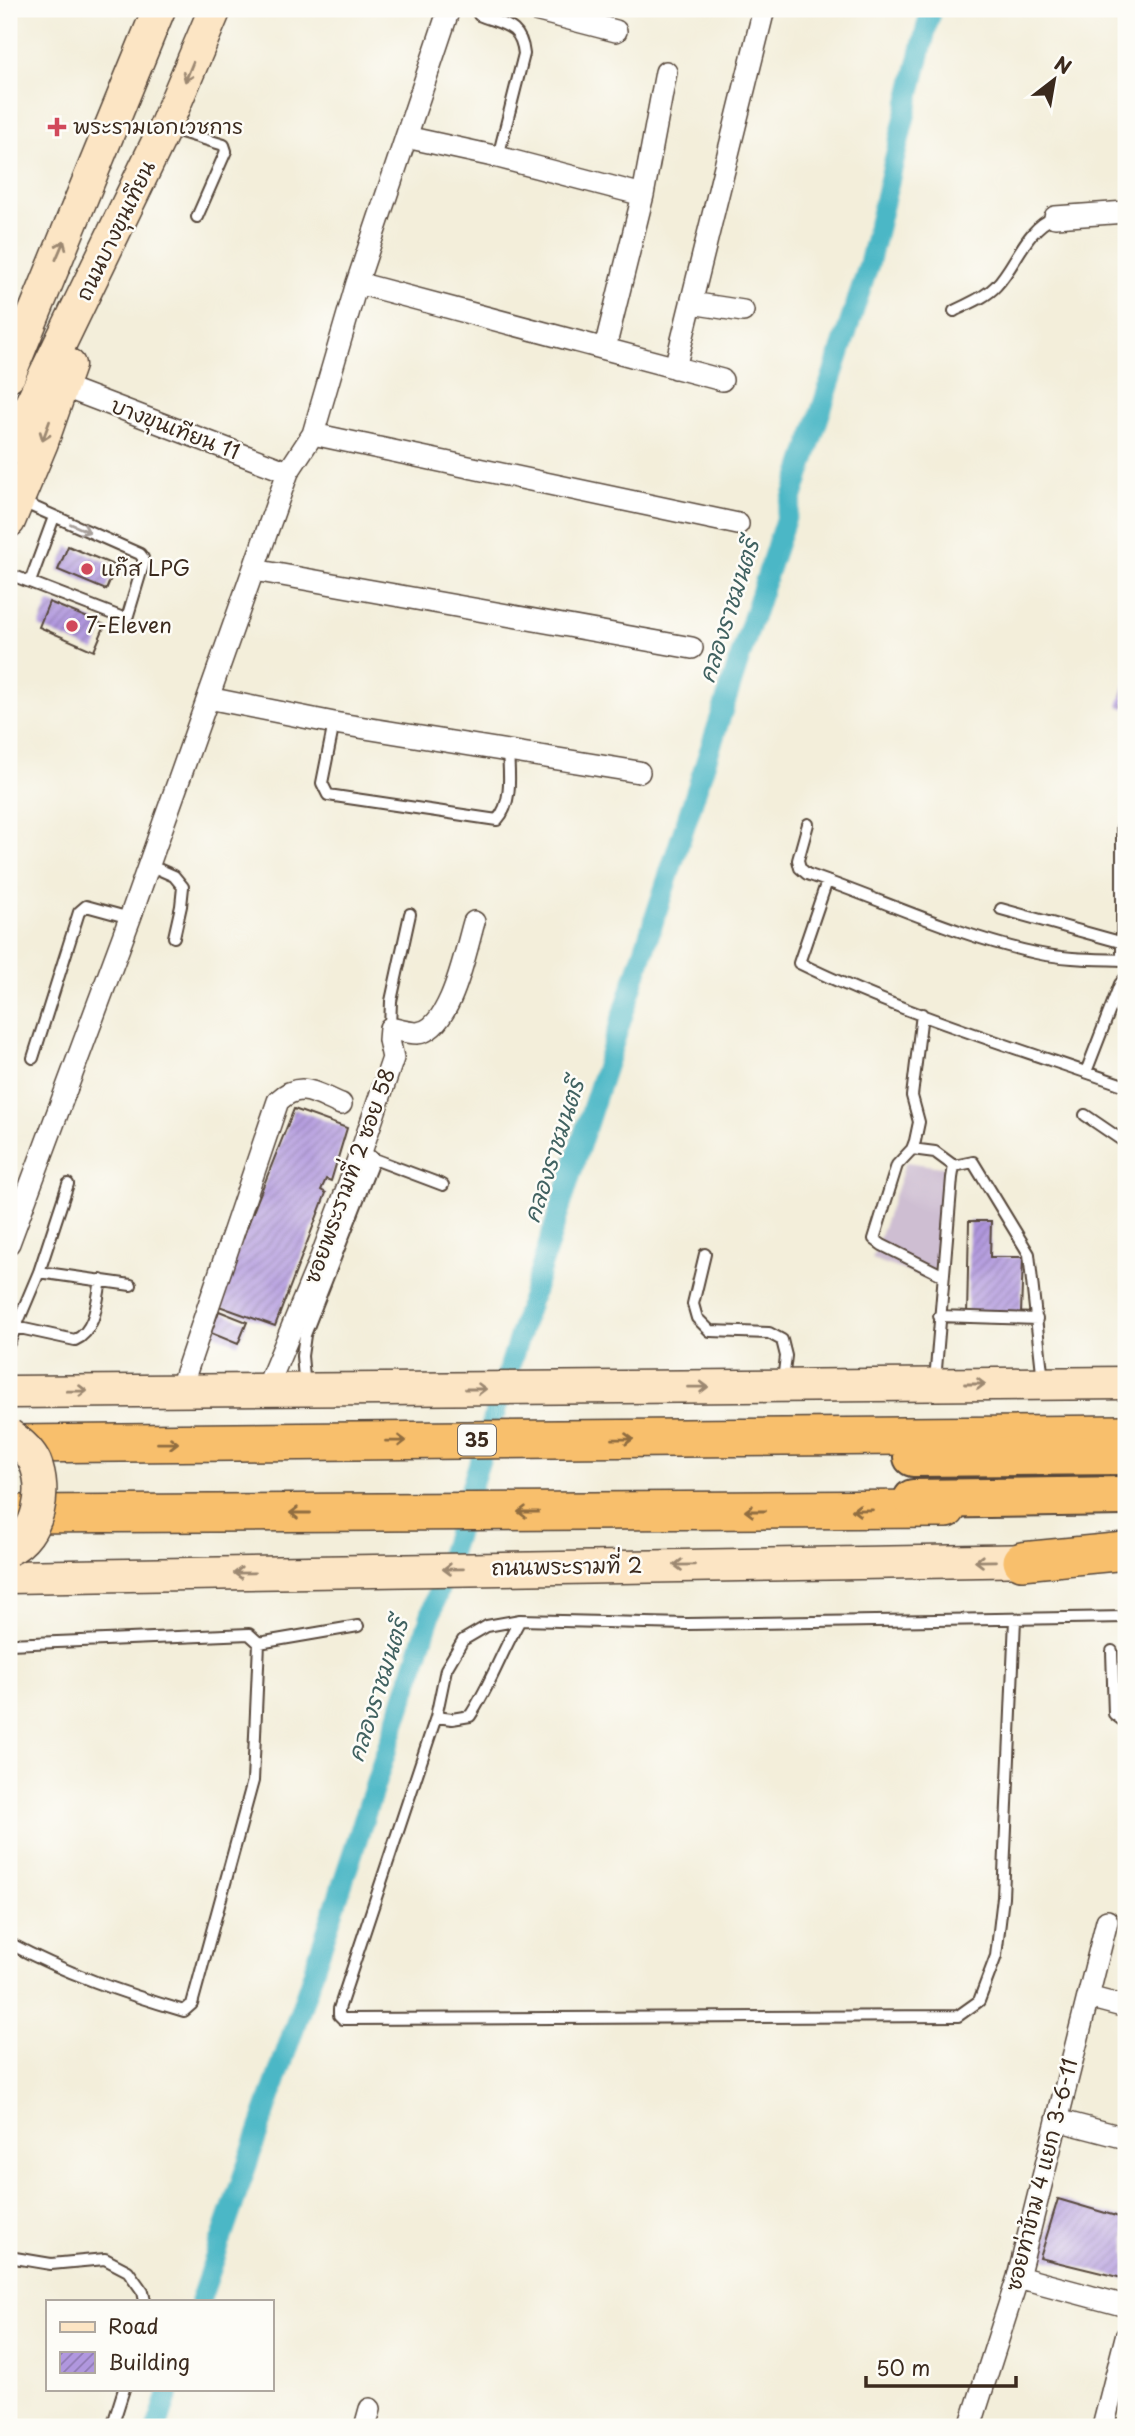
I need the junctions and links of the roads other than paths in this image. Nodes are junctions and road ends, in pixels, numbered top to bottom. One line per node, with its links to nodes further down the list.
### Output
1 (159, 9): 21 (main road, ถนนบางขุนเทียน, one-way to 1)
2 (215, 9): 9 (main road, ถนนบางขุนเทียน, one-way to 9)
3 (449, 9): 10 (street)
4 (530, 9): 7 (street)
5 (764, 9): 18 (street)
6 (479, 15): 11 (lane)
7 (616, 30)
8 (666, 72): 12 (street)
9 (165, 128): 14 (lane); 16 (main road, ถนนบางขุนเทียน)
10 (407, 137): 11 (street); 17 (street)
11 (498, 157): 12 (street)
12 (643, 195): 22 (street)
13 (1126, 212): 15 (street)
14 (197, 217)
15 (1055, 217): 20 (lane)
16 (106, 250): 27 (main road); 29 (main road, ถนนบางขุนเทียน)
17 (357, 283): 22 (street); 28 (street)
18 (691, 303): 19 (street); 24 (street)
19 (743, 311)
20 (954, 311)
21 (33, 313): 23 (main road); 25 (main road, ถนนบางขุนเทียน)
22 (605, 348): 24 (street)
23 (9, 349)
24 (675, 368): 26 (street)
25 (9, 375)
26 (722, 380)
27 (62, 386): 30 (street, บางขุนเทียน 11); 31 (main road, one-way to 31)
28 (313, 434): 30 (street); 33 (street)
29 (9, 449)
30 (288, 472): 34 (street)
31 (13, 510): 32 (lane)
32 (54, 517): 36 (lane); 36 (lane, one-way to 36)
33 (738, 524)
34 (254, 570): 37 (street); 38 (street)
35 (9, 574): 36 (lane)
36 (30, 582)
37 (692, 648)
38 (208, 698): 39 (street); 44 (street)
39 (334, 723): 40 (street); 40 (lane)
40 (508, 752): 41 (street)
41 (639, 772)
42 (808, 824): 45 (lane)
43 (1122, 827): 51 (lane)
44 (149, 865): 48 (street); 50 (lane)
45 (827, 881): 52 (lane); 54 (lane)
46 (1001, 909): 51 (lane)
47 (410, 914): 55 (lane, ซอยพระรามที่ 2 ซอย 58)
48 (130, 918): 56 (lane); 67 (street)
49 (474, 922): 55 (street)
50 (174, 937)
51 (1121, 942): 52 (lane)
52 (1124, 961)
53 (1126, 977): 57 (lane)
54 (922, 1014): 57 (lane); 62 (lane)
55 (390, 1028): 63 (street, ซอยพระรามที่ 2 ซอย 58)
56 (33, 1058)
57 (1086, 1072): 58 (lane)
58 (1126, 1086)
59 (341, 1104): 81 (street)
60 (1085, 1115): 61 (lane)
61 (1126, 1143)
62 (912, 1149): 64 (lane); 70 (lane)
63 (368, 1154): 66 (lane); 82 (street, ซอยพระรามที่ 2 ซอย 58); 83 (lane)
64 (954, 1166): 70 (lane); 74 (lane)
65 (68, 1184): 69 (lane)
66 (443, 1185)
67 (9, 1243)
68 (705, 1254): 80 (lane)
69 (39, 1272): 71 (lane); 75 (lane)
70 (942, 1275): 73 (lane)
71 (101, 1280): 72 (lane); 75 (lane)
72 (131, 1285)
73 (939, 1316): 74 (lane); 79 (lane)
74 (1037, 1319): 77 (lane)
75 (15, 1327): 76 (lane)
76 (9, 1343)
77 (1043, 1383): 78 (main road); 79 (main road, one-way to 77)
78 (1126, 1383)
79 (935, 1384): 80 (main road)
80 (783, 1386): 83 (main road, one-way to 80)
81 (180, 1390): 82 (main road); 84 (main road, one-way to 81)
82 (266, 1390): 83 (main road)
83 (306, 1391)
84 (9, 1392)
85 (1126, 1434): 87 (highway, 35, one-way to 85)
86 (9, 1435): 94 (main road, bridge)
87 (9, 1444)
88 (1126, 1455): 89 (highway)
89 (913, 1458)
90 (1126, 1496): 91 (highway)
91 (912, 1499)
92 (1126, 1508): 93 (highway, one-way to 93)
93 (9, 1514)
94 (9, 1549)
95 (1126, 1551): 96 (highway)
96 (1022, 1560): 97 (main road, ถนนพระรามที่ 2); 98 (main road, ถนนพระรามที่ 2, one-way to 98)
97 (1126, 1560)
98 (9, 1577)
99 (1126, 1617): 100 (lane)
100 (1015, 1619): 101 (lane); 106 (lane)
101 (520, 1620): 106 (lane); 106 (lane)
102 (358, 1626): 103 (lane)
103 (259, 1643): 104 (lane); 109 (lane)
104 (9, 1644)
105 (1112, 1651): 107 (lane)
106 (436, 1717)
107 (1126, 1723)
108 (1107, 1920): 110 (street, ซอยท่าข้าม 4 แยก 3-6-11)
109 (9, 1943)
110 (1088, 1997): 111 (street); 112 (street, ซอยท่าข้าม 4 แยก 3-6-11)
111 (1126, 2007)
112 (1057, 2120): 113 (street); 115 (street, ซอยท่าข้าม 4 แยก 3-6-11)
113 (1126, 2138)
114 (9, 2257): 116 (lane)
115 (1018, 2277): 117 (street); 121 (street, ซอยท่าข้าม 4 แยก 3-6-11)
116 (145, 2300)
117 (1126, 2306)
118 (1126, 2337): 122 (street)
119 (124, 2390): 120 (lane)
120 (112, 2427)
121 (970, 2427)
122 (1103, 2427)

